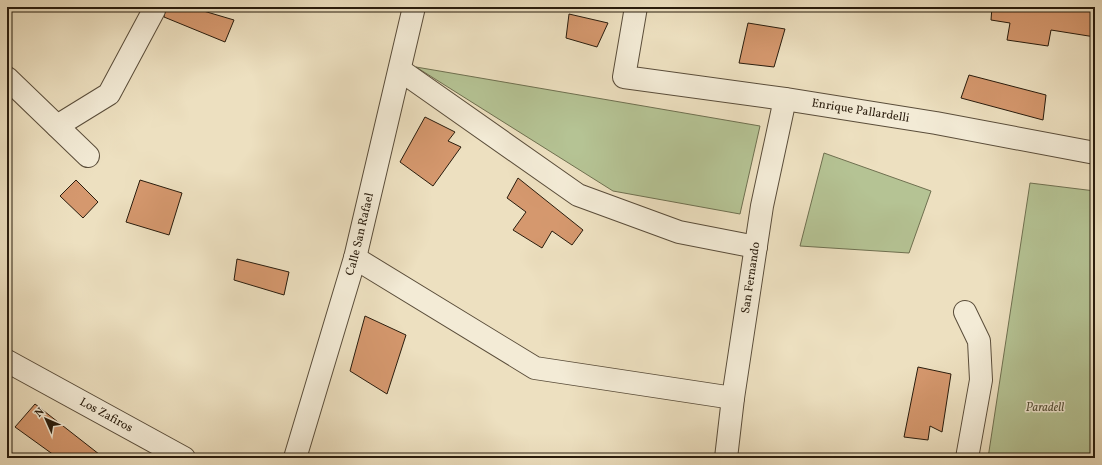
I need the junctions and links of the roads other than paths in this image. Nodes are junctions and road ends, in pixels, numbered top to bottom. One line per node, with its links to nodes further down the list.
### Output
1 (154, 7): 7 (street)
2 (414, 7): 4 (street, Calle San Rafael)
3 (636, 7): 6 (street, Enrique Pallardelli)
4 (400, 70): 10 (street); 11 (street, Calle San Rafael)
5 (7, 78): 7 (street)
6 (785, 99): 8 (street, Enrique Pallardelli); 10 (street, San Fernando)
7 (57, 126): 9 (street)
8 (1095, 153)
9 (88, 156)
10 (756, 247): 14 (street, San Fernando)
11 (355, 258): 14 (street); 16 (street, Calle San Rafael)
12 (965, 312): 18 (street)
13 (7, 361): 15 (street, Los Zafiros)
14 (733, 398): 17 (street, San Fernando)
15 (184, 458)
16 (295, 458)
17 (726, 458)
18 (967, 458)

